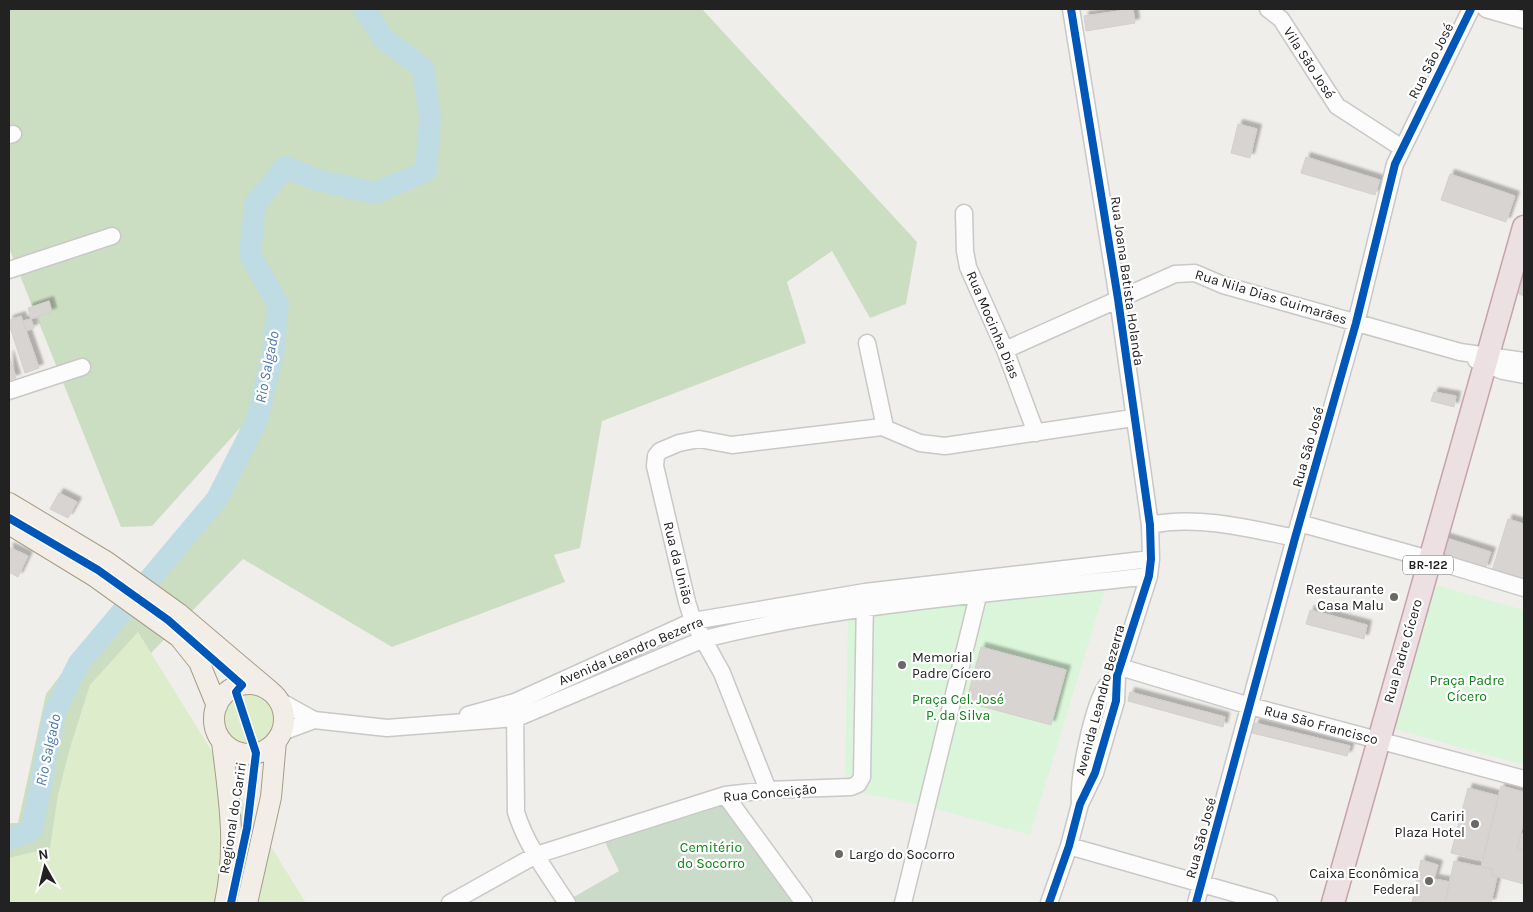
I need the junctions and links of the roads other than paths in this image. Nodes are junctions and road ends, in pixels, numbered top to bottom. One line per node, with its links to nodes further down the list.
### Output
1 (1071, 9): 11 (street, Rua Joana Batista Holanda)
2 (1471, 9): 6 (street, Rua São José)
3 (1486, 9): 5 (street)
4 (1279, 12): 6 (street, Vila São José)
5 (1524, 20)
6 (1402, 148): 12 (street, Rua São José)
7 (964, 213): 14 (street, Rua Mocinha Dias)
8 (1524, 227): 15 (highway, Rua Padre Cícero / BR-122)
9 (112, 236): 10 (street)
10 (9, 270)
11 (1118, 299): 12 (street, Rua Nila Dias Guimarães); 14 (street, Rua Nila Dias Guimarães); 20 (street, Rua Joana Batista Holanda)
12 (1356, 323): 15 (street, Rua Nila Dias Guimarães); 26 (street, Rua São José)
13 (867, 343): 21 (street)
14 (1005, 350): 22 (street, Rua Mocinha Dias)
15 (1486, 359): 16 (street); 18 (street); 28 (highway, Rua Padre Cícero / BR-122)
16 (1524, 361)
17 (82, 367): 19 (street)
18 (1524, 375)
19 (9, 391)
20 (1134, 418): 22 (street); 25 (street, Rua Joana Batista Holanda)
21 (885, 428): 22 (street); 36 (street, Rua da União)
22 (1036, 433)
23 (9, 503): 29 (main road)
24 (9, 524): 29 (main road)
25 (1150, 525): 26 (street); 27 (street, Rua Joana Batista Holanda)
26 (1297, 531): 28 (street); 41 (street, Rua São José)
27 (1152, 558): 30 (street, Avenida Leandro Bezerra); 32 (street, Avenida Leandro Bezerra)
28 (1429, 559): 31 (street); 45 (highway, Rua Padre Cícero / BR-122)
29 (101, 569): 35 (main road)
30 (1149, 576): 33 (street, Avenida Leandro Bezerra); 38 (street, Avenida Leandro Bezerra)
31 (1524, 588)
32 (865, 592): 34 (street, Rua Conceição); 36 (street, Avenida Leandro Bezerra)
33 (978, 596): 34 (street, Avenida Leandro Bezerra); 59 (street)
34 (866, 609): 37 (street, Avenida Leandro Bezerra); 48 (street, Rua Conceição)
35 (173, 620): 39 (main road); 40 (main road)
36 (693, 621): 37 (street, Rua da União); 42 (street, Avenida Leandro Bezerra)
37 (704, 639): 42 (street, Avenida Leandro Bezerra); 48 (street, Rua da União)
38 (1118, 671): 41 (street, Rua São Francisco); 50 (street, Avenida Leandro Bezerra)
39 (274, 695): 40 (main road); 43 (street); 44 (main road)
40 (217, 706): 46 (main road)
41 (1250, 706): 45 (street, Rua São Francisco); 52 (street, Rua São José)
42 (516, 710): 43 (street, Avenida Leandro Bezerra); 51 (street)
43 (314, 720): 44 (street)
44 (279, 737): 46 (main road); 55 (main road)
45 (1378, 741): 47 (street, Rua São Francisco); 63 (highway, Rua Padre Cícero / BR-122)
46 (222, 742): 54 (main road)
47 (1524, 779)
48 (768, 790): 49 (street, Rua Conceição)
49 (725, 795): 51 (street, Rua Conceição); 58 (street)
50 (1069, 846): 52 (street); 60 (street, Avenida Leandro Bezerra)
51 (536, 855): 53 (street, Rua Conceição); 57 (street)
52 (1202, 883): 61 (street, Rua São José); 62 (street)
53 (476, 898): 56 (street, Rua Conceição)
54 (225, 903)
55 (248, 903)
56 (450, 903)
57 (567, 903)
58 (804, 903)
59 (903, 903)
60 (1049, 903)
61 (1196, 903)
62 (1270, 903)
63 (1334, 903)

